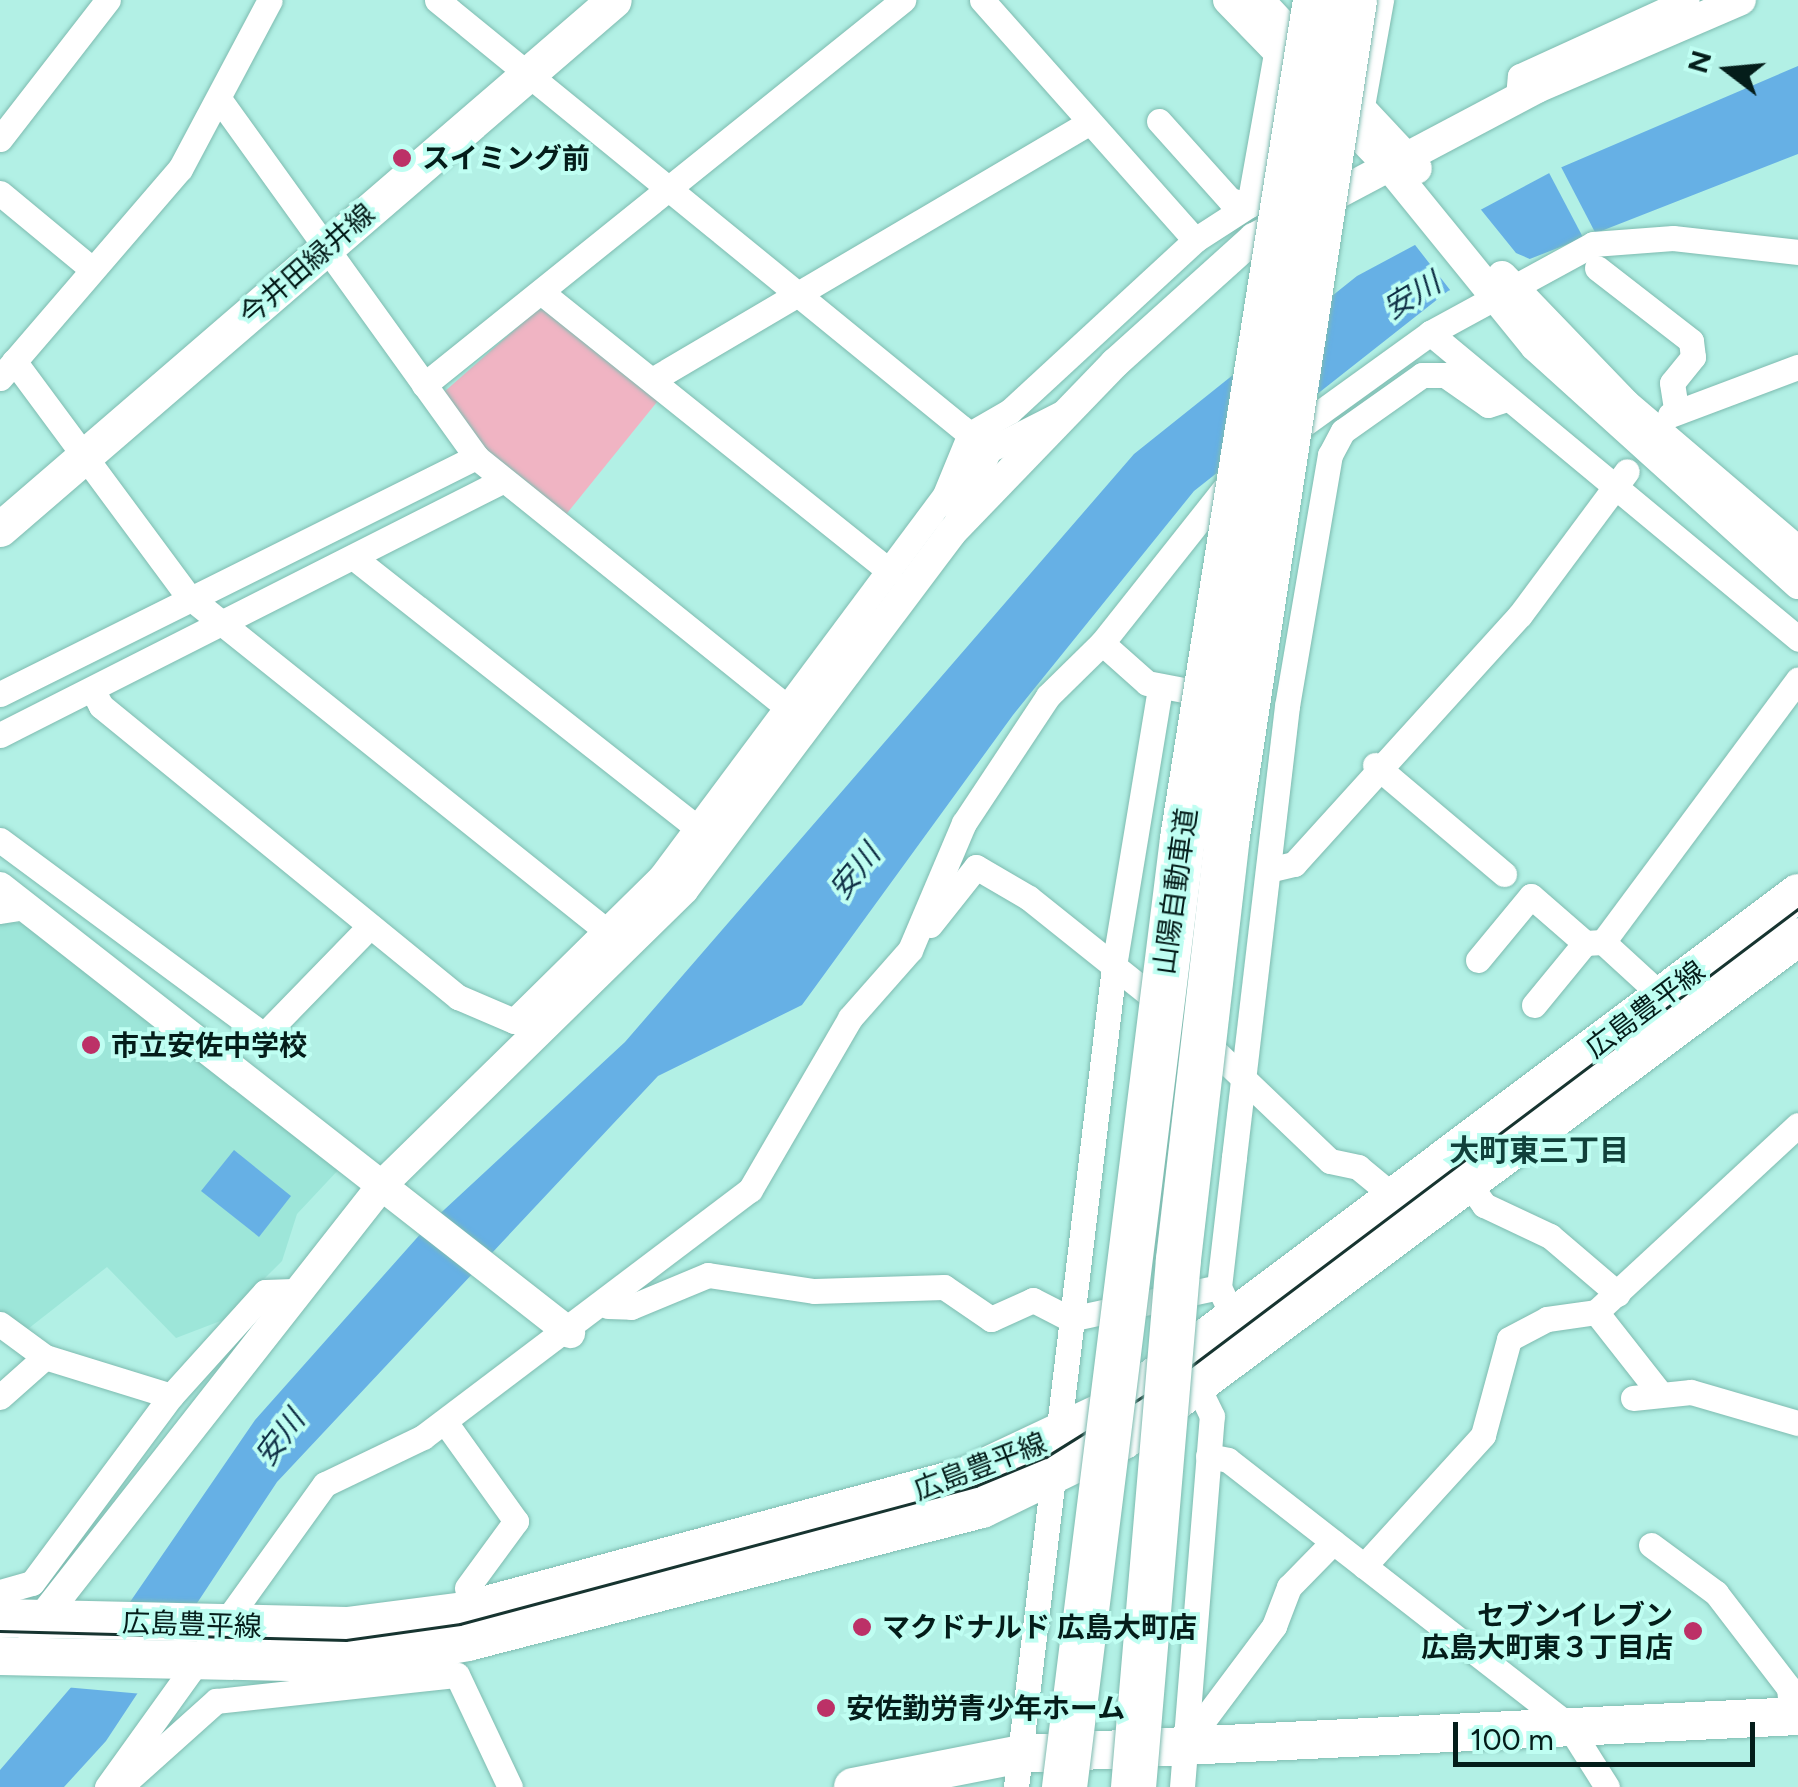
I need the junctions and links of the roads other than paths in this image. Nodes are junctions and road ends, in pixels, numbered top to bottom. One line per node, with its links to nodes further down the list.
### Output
1 (108, 0): 20 (street)
2 (270, 0): 16 (street)
3 (437, 0): 14 (street)
4 (614, 0): 14 (main road, 今井田緑井線)
5 (903, 0): 22 (street)
6 (982, 0): 19 (street)
7 (1228, 0): 13 (street)
8 (1259, 0): 13 (street)
9 (1354, 0): 122 (highway, 山陽自動車道, bridge)
10 (1381, 0): 17 (street)
11 (1687, 0): 15 (street)
12 (1741, 0): 15 (street)
13 (1291, 24): 17 (street); 21 (street); 24 (street); 121 (highway, 山陽自動車道, bridge)
14 (529, 73): 22 (street); 26 (main road, 今井田緑井線)
15 (1518, 97): 21 (street)
16 (222, 103): 26 (street); 29 (street)
17 (1362, 106): 21 (street)
18 (1159, 120): 24 (street)
19 (1090, 122): 25 (street); 32 (street)
20 (0, 140)
21 (1402, 167): 30 (street); 39 (street)
22 (669, 188): 31 (street); 32 (street)
23 (0, 193): 29 (street)
24 (1249, 206): 25 (street)
25 (1195, 240): 40 (street)
26 (326, 248): 37 (street); 41 (main road, 今井田緑井線)
27 (1798, 252): 30 (street)
28 (1598, 268): 34 (street)
29 (92, 270): 35 (street)
30 (1499, 287): 33 (street); 47 (street); 50 (street)
31 (542, 292): 36 (street); 37 (street)
32 (796, 292): 36 (street); 40 (street)
33 (1430, 333): 38 (street); 54 (street)
34 (1798, 367)
35 (7, 370): 41 (street)
36 (652, 380): 49 (street)
37 (424, 385): 42 (street)
38 (1508, 399): 43 (street); 59 (street)
39 (1069, 410): 40 (street); 46 (street)
40 (980, 442): 46 (street); 49 (street)
41 (84, 456): 45 (main road, 今井田緑井線); 51 (street)
42 (476, 456): 44 (street); 51 (street)
43 (1621, 478): 53 (street); 62 (street)
44 (502, 481): 48 (street); 60 (street)
45 (0, 529)
46 (951, 533): 82 (street)
47 (1798, 550)
48 (353, 557): 52 (street); 63 (street)
49 (889, 571): 60 (street)
50 (1798, 584)
51 (188, 596): 52 (street); 58 (street)
52 (222, 624): 57 (street); 71 (street)
53 (1798, 638)
54 (1102, 643): 56 (street); 74 (street)
55 (1798, 679): 73 (street)
56 (1160, 688): 59 (street); 76 (street)
57 (92, 689): 61 (street); 70 (street)
58 (0, 694)
59 (1287, 706): 65 (street)
60 (788, 708): 63 (street)
61 (0, 734)
62 (1375, 764): 65 (street); 66 (street)
63 (697, 828): 71 (street)
64 (0, 840): 70 (street)
65 (1268, 870): 79 (street)
66 (1504, 874)
67 (0, 887): 69 (street)
68 (1798, 893): 77 (main road, 広島豊平線)
69 (13, 909): 82 (street)
70 (370, 926): 71 (street)
71 (604, 928)
72 (1798, 937): 81 (main road, 広島豊平線)
73 (1594, 942): 75 (street); 77 (street); 78 (street)
74 (910, 950): 76 (street); 87 (street)
75 (1478, 960)
76 (1114, 966): 79 (street); 89 (street)
77 (1662, 996): 83 (main road, 広島豊平線)
78 (1534, 1005)
79 (1243, 1072): 83 (street); 86 (street)
80 (1798, 1125): 85 (street)
81 (1466, 1180): 85 (street); 93 (main road, 広島豊平線)
82 (388, 1187): 84 (street); 91 (street)
83 (1393, 1196): 86 (main road, 広島豊平線)
84 (293, 1291): 95 (street); 109 (street)
85 (1618, 1294): 88 (street)
86 (1226, 1302): 89 (street); 100 (main road, 広島豊平線)
87 (608, 1306): 89 (street); 91 (street)
88 (1596, 1312): 94 (street); 105 (street)
89 (1070, 1319): 100 (street)
90 (0, 1324): 92 (street)
91 (570, 1332): 98 (street)
92 (45, 1357): 95 (street); 96 (street)
93 (1198, 1386): 101 (street); 102 (main road, 広島豊平線)
94 (1659, 1392): 97 (street); 99 (street)
95 (171, 1396): 107 (street)
96 (0, 1398)
97 (1633, 1398)
98 (445, 1422): 106 (street); 110 (street)
99 (1798, 1424)
100 (1055, 1438): 102 (street); 110 (main road, 広島豊平線)
101 (1208, 1456): 103 (street); 115 (street)
102 (1051, 1480): 112 (main road, 広島豊平線); 116 (street)
103 (1333, 1542): 105 (street); 115 (street)
104 (1652, 1545): 113 (street)
105 (1364, 1566): 114 (street)
106 (467, 1588)
107 (0, 1592)
108 (0, 1618): 109 (main road, 広島豊平線)
109 (49, 1618): 110 (main road, 広島豊平線); 111 (street)
110 (207, 1624): 112 (street)
111 (10, 1661): 112 (main road, 広島豊平線)
112 (184, 1664): 117 (street)
113 (1795, 1716): 114 (main road)
114 (1568, 1725): 115 (main road); 124 (street)
115 (1185, 1745): 116 (main road); 123 (street)
116 (1018, 1771): 120 (main road)
117 (107, 1787)
118 (120, 1787): 119 (street)
119 (510, 1787)
120 (853, 1787)
121 (1064, 1787)
122 (1133, 1787)
123 (1182, 1787)
124 (1608, 1787)

